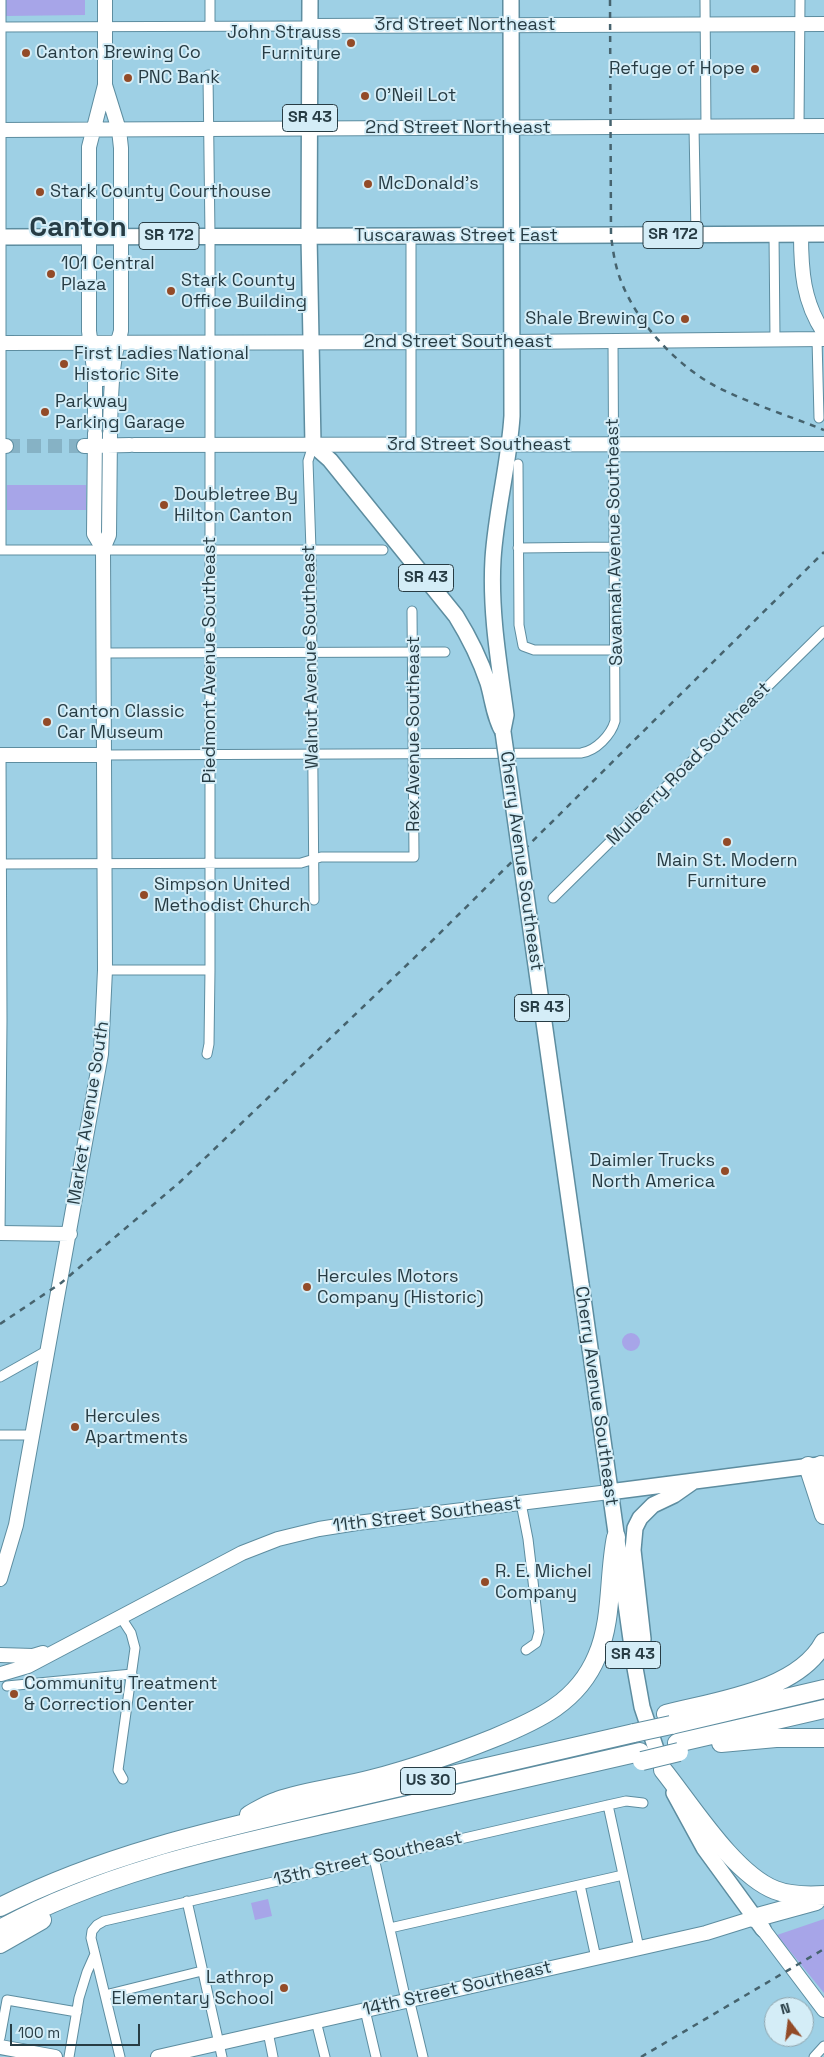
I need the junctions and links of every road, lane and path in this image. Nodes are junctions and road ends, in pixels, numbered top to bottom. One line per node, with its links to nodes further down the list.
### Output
1 (1, 0): 15 (street)
2 (106, 0): 12 (street)
3 (210, 0): 13 (street)
4 (310, 0): 14 (main road, SR 43)
5 (511, 0): 10 (main road, SR 43)
6 (706, 0): 11 (street)
7 (800, 0): 8 (street)
8 (800, 24): 9 (street, 3rd Street Northeast); 11 (street, 3rd Street Northeast); 18 (street)
9 (824, 24)
10 (511, 25): 11 (street, 3rd Street Northeast); 14 (street, 3rd Street Northeast); 21 (main road, SR 43)
11 (706, 25): 20 (street)
12 (106, 26): 13 (street, 3rd Street Northeast); 15 (street, 3rd Street Northeast); 17 (street)
13 (210, 26): 14 (street, 3rd Street Northeast)
14 (310, 26): 22 (main road, SR 43)
15 (1, 27): 23 (street)
16 (214, 75): 26 (street, Piedmont Avenue Southeast)
17 (105, 85): 24 (street, Market Avenue South); 25 (street, Market Avenue South)
18 (799, 126): 19 (street, 2nd Street Northeast); 20 (street, 2nd Street Northeast)
19 (824, 126)
20 (700, 127): 21 (street, 2nd Street Northeast); 27 (street)
21 (511, 128): 22 (street, 2nd Street Northeast); 37 (main road, SR 43)
22 (310, 129): 26 (street, 2nd Street Northeast); 36 (main road, SR 43)
23 (1, 130): 24 (street, 2nd Street Northeast); 32 (street)
24 (91, 130): 25 (street, 2nd Street Northeast); 33 (street, Market Avenue South)
25 (119, 130): 26 (street, 2nd Street Northeast); 34 (street, Market Avenue South)
26 (209, 130): 35 (street, Piedmont Avenue Southeast)
27 (696, 234): 28 (main road, Tuscarawas Street East / SR 172); 37 (main road, Tuscarawas Street East / SR 172)
28 (774, 234): 29 (main road, Tuscarawas Street East / SR 172); 39 (street)
29 (801, 234): 30 (main road, Tuscarawas Street East / SR 172); 38 (street)
30 (824, 234)
31 (411, 235): 36 (main road, Tuscarawas Street East / SR 172); 37 (main road, Tuscarawas Street East / SR 172); 42 (street)
32 (0, 236): 33 (main road, SR 172); 44 (street)
33 (89, 236): 34 (main road, Tuscarawas Street East / SR 172); 45 (street, Market Avenue South)
34 (121, 236): 35 (main road, Tuscarawas Street East / SR 172); 45 (street, Market Avenue South)
35 (210, 236): 36 (main road, Tuscarawas Street East / SR 172); 41 (street, Piedmont Avenue Southeast)
36 (309, 236): 46 (main road, Walnut Avenue Southeast / SR 43)
37 (511, 236): 43 (main road, Cherry Avenue Southeast / SR 43)
38 (822, 337): 39 (street, 2nd Street Southeast); 47 (street)
39 (775, 340): 40 (street, 2nd Street Southeast)
40 (612, 341): 43 (street, 2nd Street Southeast); 54 (street, Savannah Avenue Southeast)
41 (209, 342): 45 (street, 2nd Street Southeast); 46 (street, 2nd Street Southeast); 50 (street, Piedmont Avenue Southeast)
42 (412, 342): 43 (street, 2nd Street Southeast); 46 (street, 2nd Street Southeast); 52 (street)
43 (512, 342): 53 (main road, Cherry Avenue Southeast / SR 43)
44 (0, 343): 45 (street, 2nd Street Southeast); 55 (street)
45 (104, 343): 48 (street, Market Avenue South); 48 (street, Market Avenue South)
46 (310, 343): 51 (main road, Walnut Avenue Southeast / SR 43)
47 (819, 418)
48 (100, 437): 50 (street, 3rd Street Southeast); 57 (street, Market Avenue South); 58 (street, Market Avenue South)
49 (824, 444): 54 (street, 3rd Street Southeast)
50 (209, 445): 51 (street, 3rd Street Southeast); 63 (street, Piedmont Avenue Southeast)
51 (313, 445): 52 (street, 3rd Street Southeast); 64 (street, Walnut Avenue Southeast); 74 (main road, Cherry Avenue Southeast / SR 43)
52 (411, 445): 53 (street, 3rd Street Southeast)
53 (511, 445): 54 (street, 3rd Street Southeast); 74 (main road, Cherry Avenue Southeast / SR 43)
54 (614, 445): 59 (street, Savannah Avenue Southeast)
55 (2, 446): 62 (street)
56 (518, 464): 60 (street)
57 (94, 509): 58 (street); 61 (street, Market Avenue South)
58 (109, 509): 61 (street, Market Avenue South)
59 (615, 547): 60 (street); 68 (street, Savannah Avenue Southeast)
60 (518, 548): 68 (street)
61 (103, 549): 62 (street); 63 (street); 73 (street, Market Avenue South)
62 (0, 550)
63 (210, 550): 64 (street); 70 (street, Piedmont Avenue Southeast)
64 (311, 550): 65 (street); 69 (street, Walnut Avenue Southeast)
65 (383, 550)
66 (412, 611): 71 (street, Rex Avenue Southeast)
67 (824, 631): 84 (street, Mulberry Road Southeast)
68 (616, 650): 77 (street, Savannah Avenue Southeast)
69 (312, 651): 70 (street); 71 (street); 76 (street, Walnut Avenue Southeast)
70 (210, 652): 73 (street); 75 (street, Piedmont Avenue Southeast)
71 (414, 652): 72 (street); 77 (street, Rex Avenue Southeast)
72 (445, 652)
73 (105, 653): 79 (street, Market Avenue South)
74 (503, 732): 99 (main road, Cherry Avenue Southeast / SR 43, bridge)
75 (210, 754): 76 (street); 79 (street); 82 (street, Piedmont Avenue Southeast)
76 (312, 754): 77 (street); 80 (street, Walnut Avenue Southeast)
77 (415, 754): 80 (street, Rex Avenue Southeast)
78 (0, 755): 79 (street); 81 (street)
79 (105, 755): 83 (street, Market Avenue South)
80 (313, 859): 82 (street); 85 (street, Walnut Avenue Southeast)
81 (0, 864): 83 (street); 86 (street)
82 (210, 864): 83 (street); 88 (street, Piedmont Avenue Southeast)
83 (105, 865): 87 (street, Market Avenue South)
84 (553, 898)
85 (314, 900)
86 (0, 969): 90 (street)
87 (105, 970): 88 (street); 92 (street, Market Avenue South)
88 (210, 970): 89 (street, Piedmont Avenue Southeast)
89 (206, 1054)
90 (0, 1066): 91 (street)
91 (0, 1232): 92 (street)
92 (70, 1234): 93 (street, Market Avenue South)
93 (48, 1350): 94 (street); 96 (street, Market Avenue South)
94 (0, 1377)
95 (0, 1435): 96 (street)
96 (33, 1435): 103 (street, Market Avenue South)
97 (819, 1468): 98 (main road, 11th Street Southeast); 101 (highway)
98 (694, 1481): 99 (main road, 11th Street Southeast); 109 (main road)
99 (609, 1492): 100 (street, 11th Street Southeast); 102 (main road, Cherry Avenue Southeast / SR 43)
100 (521, 1503): 104 (street, 11th Street Southeast); 107 (street)
101 (824, 1515)
102 (616, 1537): 109 (main road, Cherry Avenue Southeast / SR 43); 121 (highway)
103 (0, 1579)
104 (120, 1616): 106 (street, 11th Street Southeast); 110 (street)
105 (824, 1642): 114 (highway)
106 (56, 1650): 108 (street, 11th Street Southeast); 111 (street, 11th Street Southeast)
107 (526, 1650)
108 (0, 1655): 111 (street)
109 (635, 1668): 117 (main road, Cherry Avenue Southeast / SR 43)
110 (132, 1674): 111 (street); 118 (street)
111 (3, 1679)
112 (824, 1689): 114 (highway, US 30)
113 (824, 1709): 116 (highway, US 30)
114 (668, 1720): 121 (highway, US 30, bridge)
115 (824, 1738): 116 (highway)
116 (678, 1748): 122 (highway, US 30)
117 (663, 1770): 128 (highway); 132 (main road, Cherry Avenue Southeast / SR 43)
118 (123, 1779)
119 (643, 1803): 120 (street, 13th Street Southeast)
120 (608, 1805): 124 (street, 13th Street Southeast); 125 (street)
121 (223, 1828): 123 (highway, US 30)
122 (228, 1846): 134 (highway, US 30); 135 (highway)
123 (123, 1855): 127 (highway); 130 (highway, US 30)
124 (374, 1858): 129 (street, 13th Street Southeast); 133 (street)
125 (623, 1875): 126 (street); 136 (street)
126 (580, 1885): 133 (street); 138 (street)
127 (0, 1893)
128 (824, 1897): 132 (highway)
129 (187, 1901): 137 (street, 13th Street Southeast); 139 (street)
130 (0, 1907)
131 (824, 1908): 132 (highway)
132 (758, 1923): 136 (street, 14th Street Southeast); 143 (street, Cherry Avenue Southeast)
133 (390, 1928): 141 (street)
134 (0, 1929)
135 (0, 1944)
136 (639, 1948): 138 (street, 14th Street Southeast)
137 (95, 1954): 140 (street); 144 (street)
138 (596, 1958): 141 (street, 14th Street Southeast)
139 (202, 1971): 140 (street); 150 (street)
140 (105, 1995): 153 (street)
141 (408, 2000): 142 (street, 14th Street Southeast); 158 (street)
142 (365, 2010): 145 (street, 14th Street Southeast); 157 (street)
143 (824, 2010)
144 (76, 2012): 147 (street); 152 (street)
145 (316, 2021): 146 (street, 14th Street Southeast); 156 (street)
146 (268, 2032): 150 (street, 14th Street Southeast); 155 (street)
147 (0, 2038)
148 (824, 2046): 159 (street)
149 (0, 2047): 151 (street)
150 (220, 2050): 154 (street, 14th Street Southeast)
151 (55, 2057)
152 (69, 2057)
153 (120, 2057)
154 (158, 2057)
155 (273, 2057)
156 (325, 2057)
157 (376, 2057)
158 (423, 2057)
159 (814, 2057)

